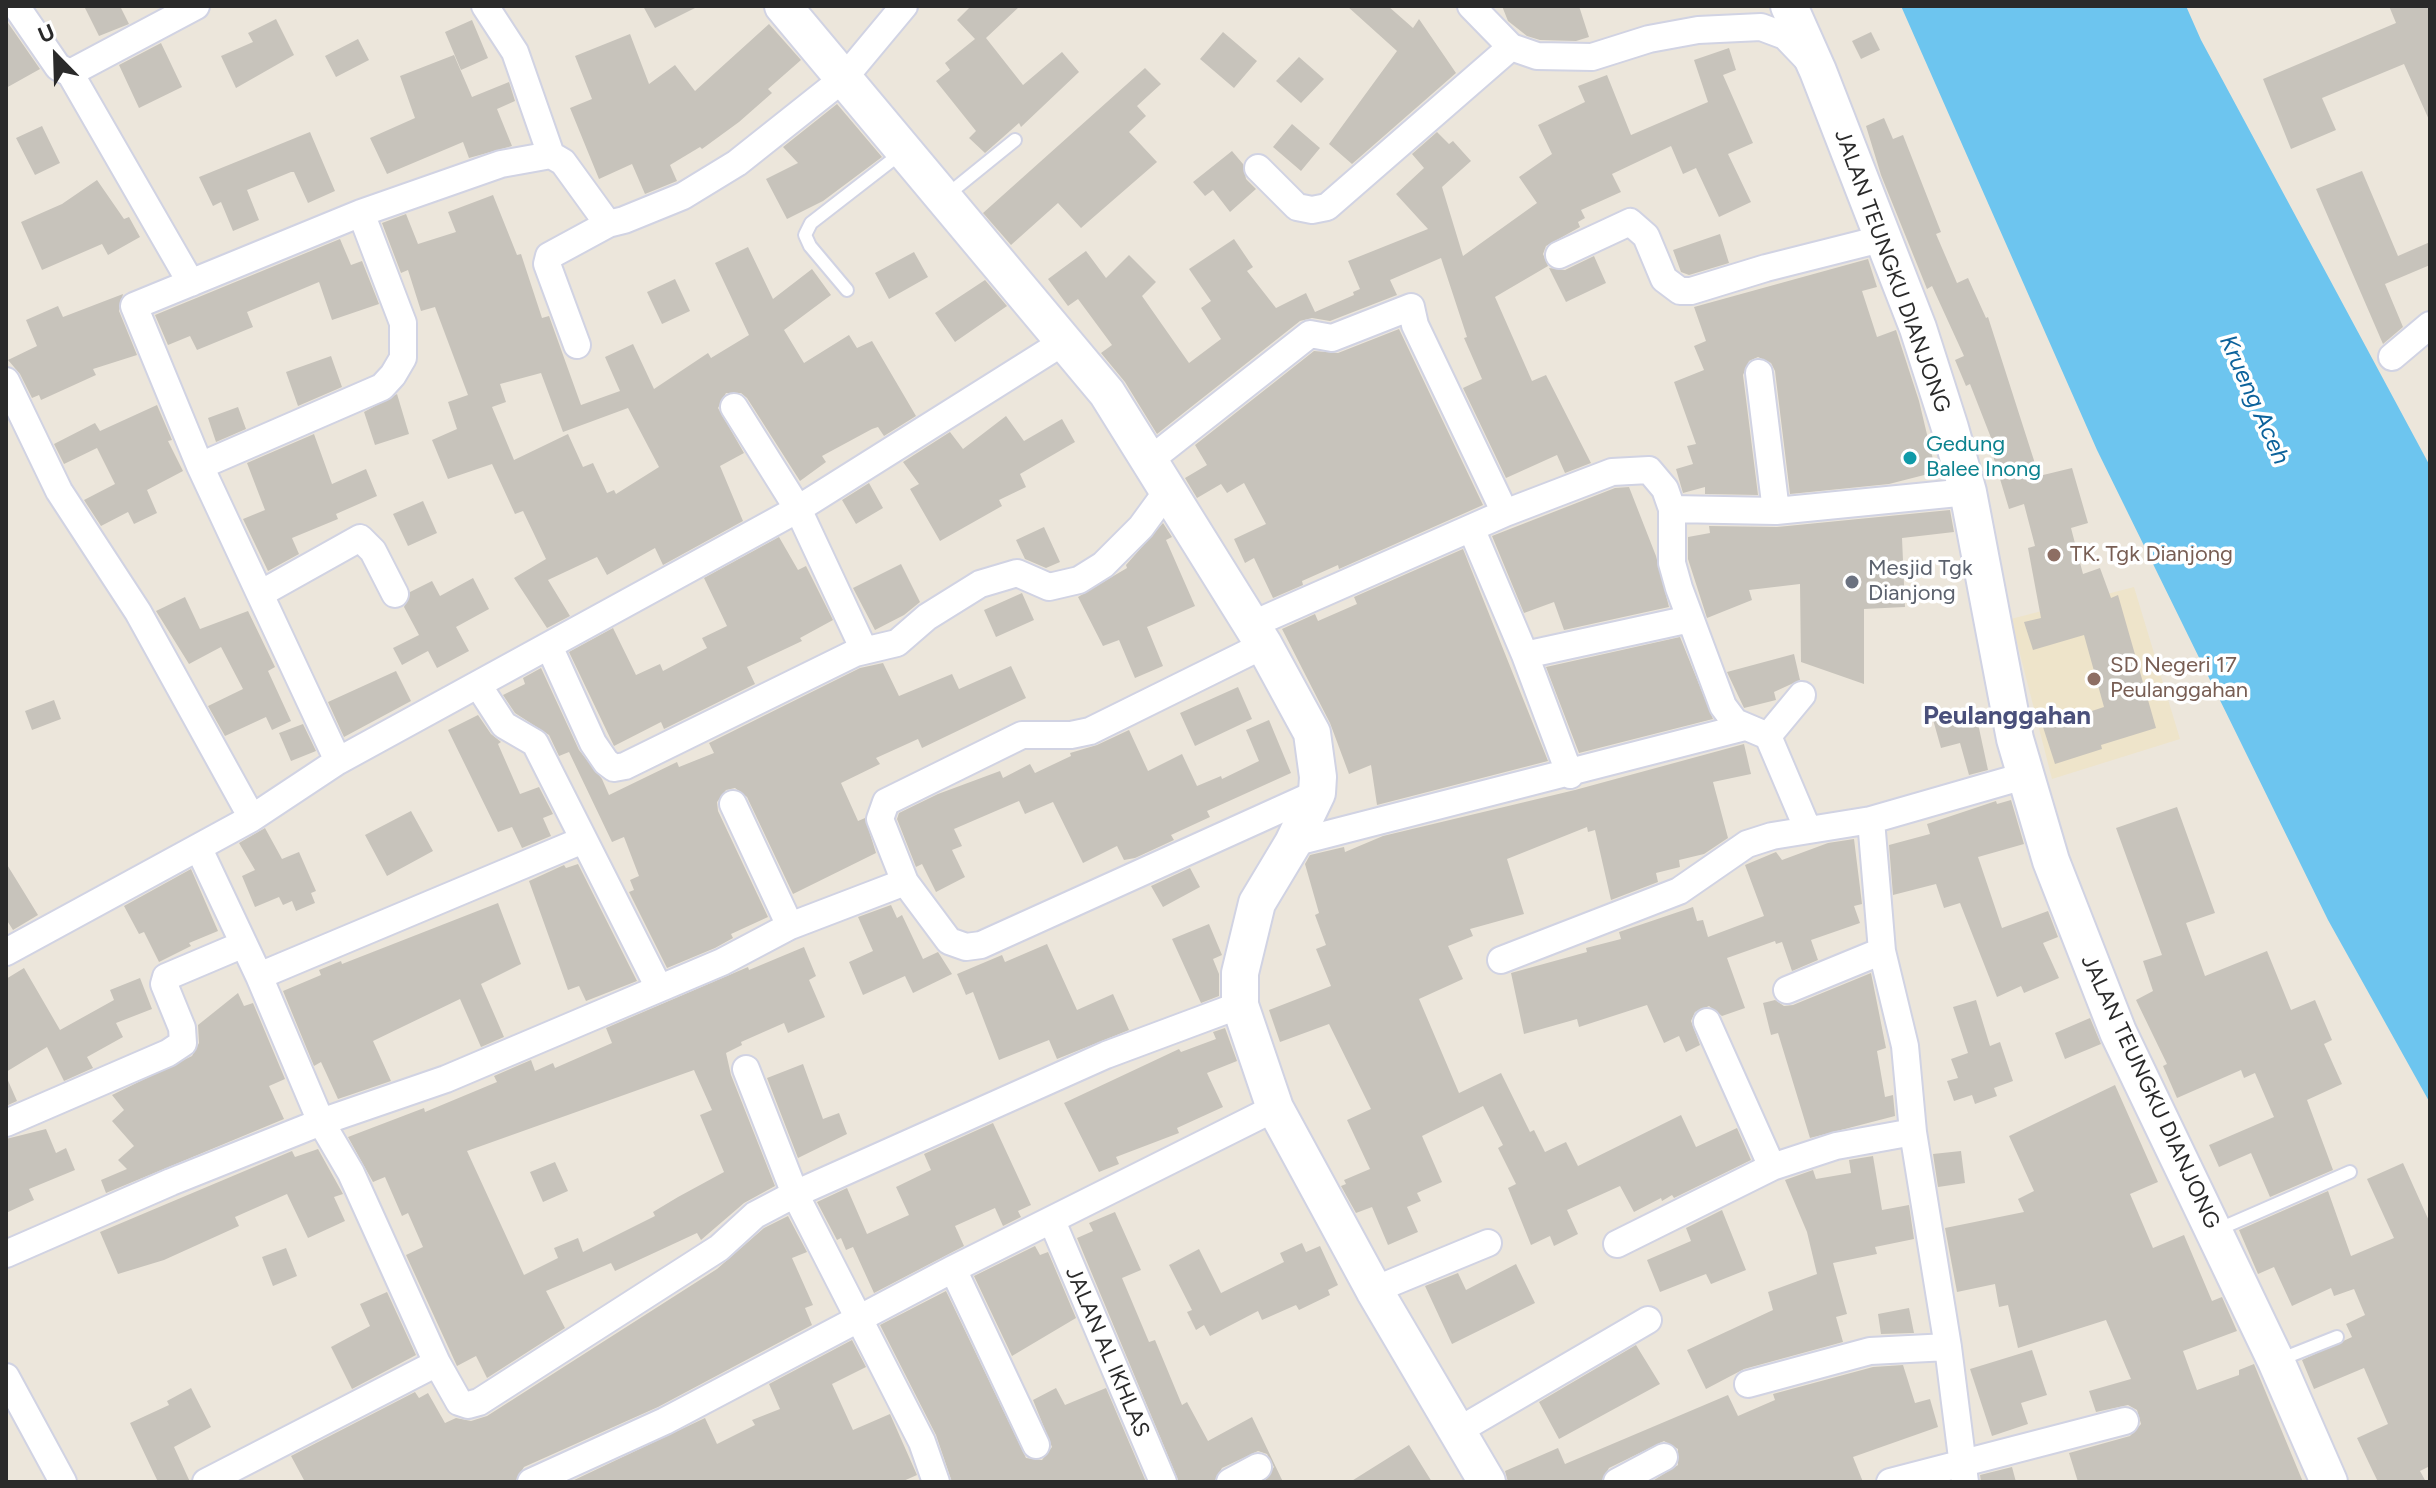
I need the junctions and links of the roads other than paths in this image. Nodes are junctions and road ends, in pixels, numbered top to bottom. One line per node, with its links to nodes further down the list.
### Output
1 (16, 6): 10 (street)
2 (196, 6): 10 (street)
3 (485, 6): 14 (street)
4 (783, 6): 11 (street)
5 (904, 6): 11 (street)
6 (1471, 6): 8 (street)
7 (1789, 6): 9 (street, JALAN TEUNGKU DIANJONG)
8 (1511, 47): 9 (street); 15 (street)
9 (1818, 71): 19 (street, JALAN TEUNGKU DIANJONG)
10 (70, 73): 21 (street)
11 (844, 78): 13 (street); 18 (street)
12 (1015, 140): 16 (lane)
13 (906, 150): 16 (street); 22 (lane)
14 (551, 155): 17 (street); 18 (street)
15 (1258, 168)
16 (944, 197): 24 (street)
17 (361, 213): 21 (street); 30 (street)
18 (608, 224): 25 (street)
19 (1881, 239): 20 (street); 32 (street, JALAN TEUNGKU DIANJONG)
20 (1559, 255)
21 (191, 283): 30 (street)
22 (847, 290)
23 (2430, 325): 26 (street)
24 (1065, 341): 31 (street); 33 (street)
25 (577, 345)
26 (2392, 357)
27 (1759, 373): 35 (street)
28 (6, 381): 53 (street)
29 (734, 407): 33 (street)
30 (200, 466): 38 (street)
31 (1159, 475): 36 (street); 41 (street); 43 (street)
32 (1968, 492): 35 (street); 50 (street, JALAN TEUNGKU DIANJONG)
33 (798, 509): 42 (street); 43 (street)
34 (1672, 509): 35 (street); 36 (street); 40 (street)
35 (1776, 511)
36 (1505, 513): 37 (street)
37 (1471, 528): 41 (street); 44 (street)
38 (260, 594): 39 (street); 48 (street)
39 (395, 594)
40 (1690, 619): 44 (street); 47 (street)
41 (1258, 635): 51 (street); 59 (street)
42 (549, 646): 43 (street); 45 (street)
43 (864, 650)
44 (1525, 655): 49 (street)
45 (478, 685): 48 (street); 56 (street)
46 (1802, 695): 47 (street)
47 (1756, 732): 49 (street); 55 (street)
48 (338, 761): 53 (street)
49 (1570, 775): 57 (street)
50 (2024, 776): 54 (street); 79 (street, JALAN TEUNGKU DIANJONG)
51 (1317, 793): 57 (street); 59 (street)
52 (733, 804): 60 (street)
53 (252, 818): 58 (street)
54 (1871, 820): 55 (street); 62 (street)
55 (1808, 830): 64 (street)
56 (583, 840): 65 (street); 66 (street)
57 (1293, 843): 68 (street)
58 (199, 849): 61 (street); 63 (street)
59 (905, 882): 60 (street)
60 (790, 926): 66 (street)
61 (244, 944): 65 (street); 73 (street)
62 (1882, 951): 67 (street); 74 (street)
63 (6, 952)
64 (1501, 960)
65 (259, 976): 72 (street)
66 (659, 988): 72 (street)
67 (1787, 990)
68 (1240, 1005): 71 (street); 77 (street)
69 (1707, 1022): 75 (street)
70 (746, 1069): 77 (street)
71 (1275, 1108): 78 (street); 84 (street)
72 (321, 1122): 82 (street); 90 (street)
73 (6, 1123)
74 (1913, 1132): 75 (street); 88 (street)
75 (1772, 1167): 81 (street)
76 (2350, 1172): 79 (lane)
77 (795, 1194): 85 (street); 90 (street)
78 (1052, 1221): 83 (street); 103 (street, JALAN AL IKHLAS)
79 (2214, 1232): 89 (street, JALAN TEUNGKU DIANJONG)
80 (1488, 1243): 84 (street)
81 (1617, 1244)
82 (6, 1254)
83 (953, 1269): 85 (street); 95 (street)
84 (1374, 1290): 94 (street)
85 (859, 1320): 99 (street); 102 (street)
86 (1648, 1320): 94 (street)
87 (2337, 1337): 89 (lane)
88 (1948, 1347): 92 (street); 98 (street)
89 (2276, 1361): 108 (street, JALAN TEUNGKU DIANJONG)
90 (437, 1363): 101 (street)
91 (6, 1377): 100 (street)
92 (1748, 1384)
93 (2125, 1421): 98 (street)
94 (1456, 1432): 105 (street)
95 (1036, 1445)
96 (1664, 1457): 106 (street)
97 (1258, 1467): 104 (street)
98 (1963, 1473): 107 (street)
99 (928, 1479)
100 (63, 1482)
101 (206, 1482)
102 (531, 1482)
103 (1163, 1482)
104 (1230, 1482)
105 (1487, 1482)
106 (1617, 1482)
107 (1890, 1482)
108 (2329, 1482)

